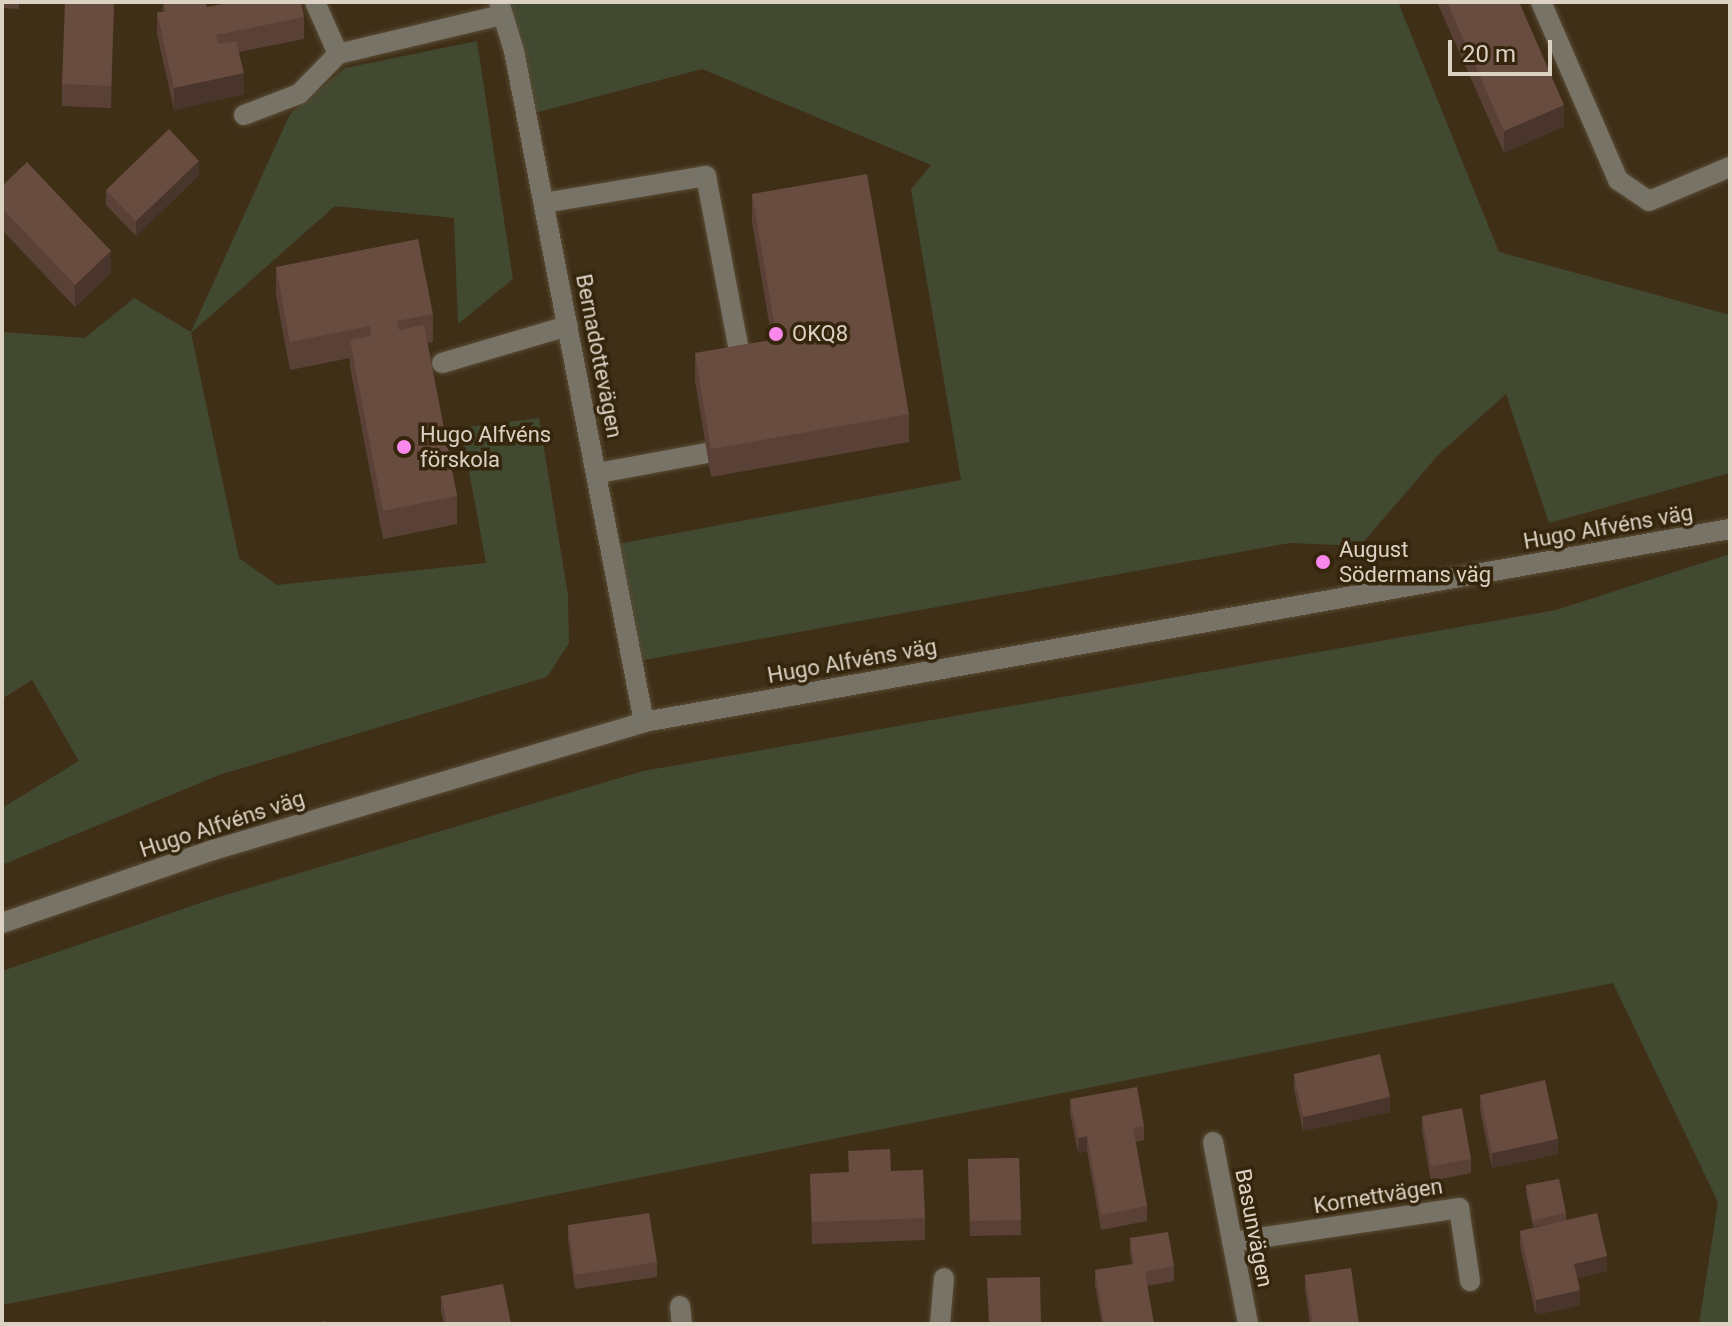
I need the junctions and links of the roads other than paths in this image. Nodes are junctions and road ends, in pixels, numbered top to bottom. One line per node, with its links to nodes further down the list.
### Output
1 (315, 2): 4 (street)
2 (1541, 2): 6 (street)
3 (500, 8): 4 (street); 7 (street, Bernadottevägen)
4 (338, 54): 5 (street)
5 (244, 115)
6 (1730, 167)
7 (544, 203): 8 (street, Bernadottevägen); 10 (street)
8 (568, 326): 9 (street); 12 (street, Bernadottevägen)
9 (442, 363)
10 (743, 372)
11 (707, 453): 12 (street)
12 (598, 473): 14 (street, Bernadottevägen)
13 (1730, 529): 14 (street, Hugo Alfvéns väg)
14 (644, 722): 15 (street, Hugo Alfvéns väg)
15 (2, 923)
16 (1213, 1142): 17 (street, Basunvägen)
17 (1232, 1242): 19 (street, Kornettvägen); 21 (street, Basunvägen)
18 (944, 1278): 20 (street)
19 (1470, 1281)
20 (940, 1324)
21 (1248, 1324)

